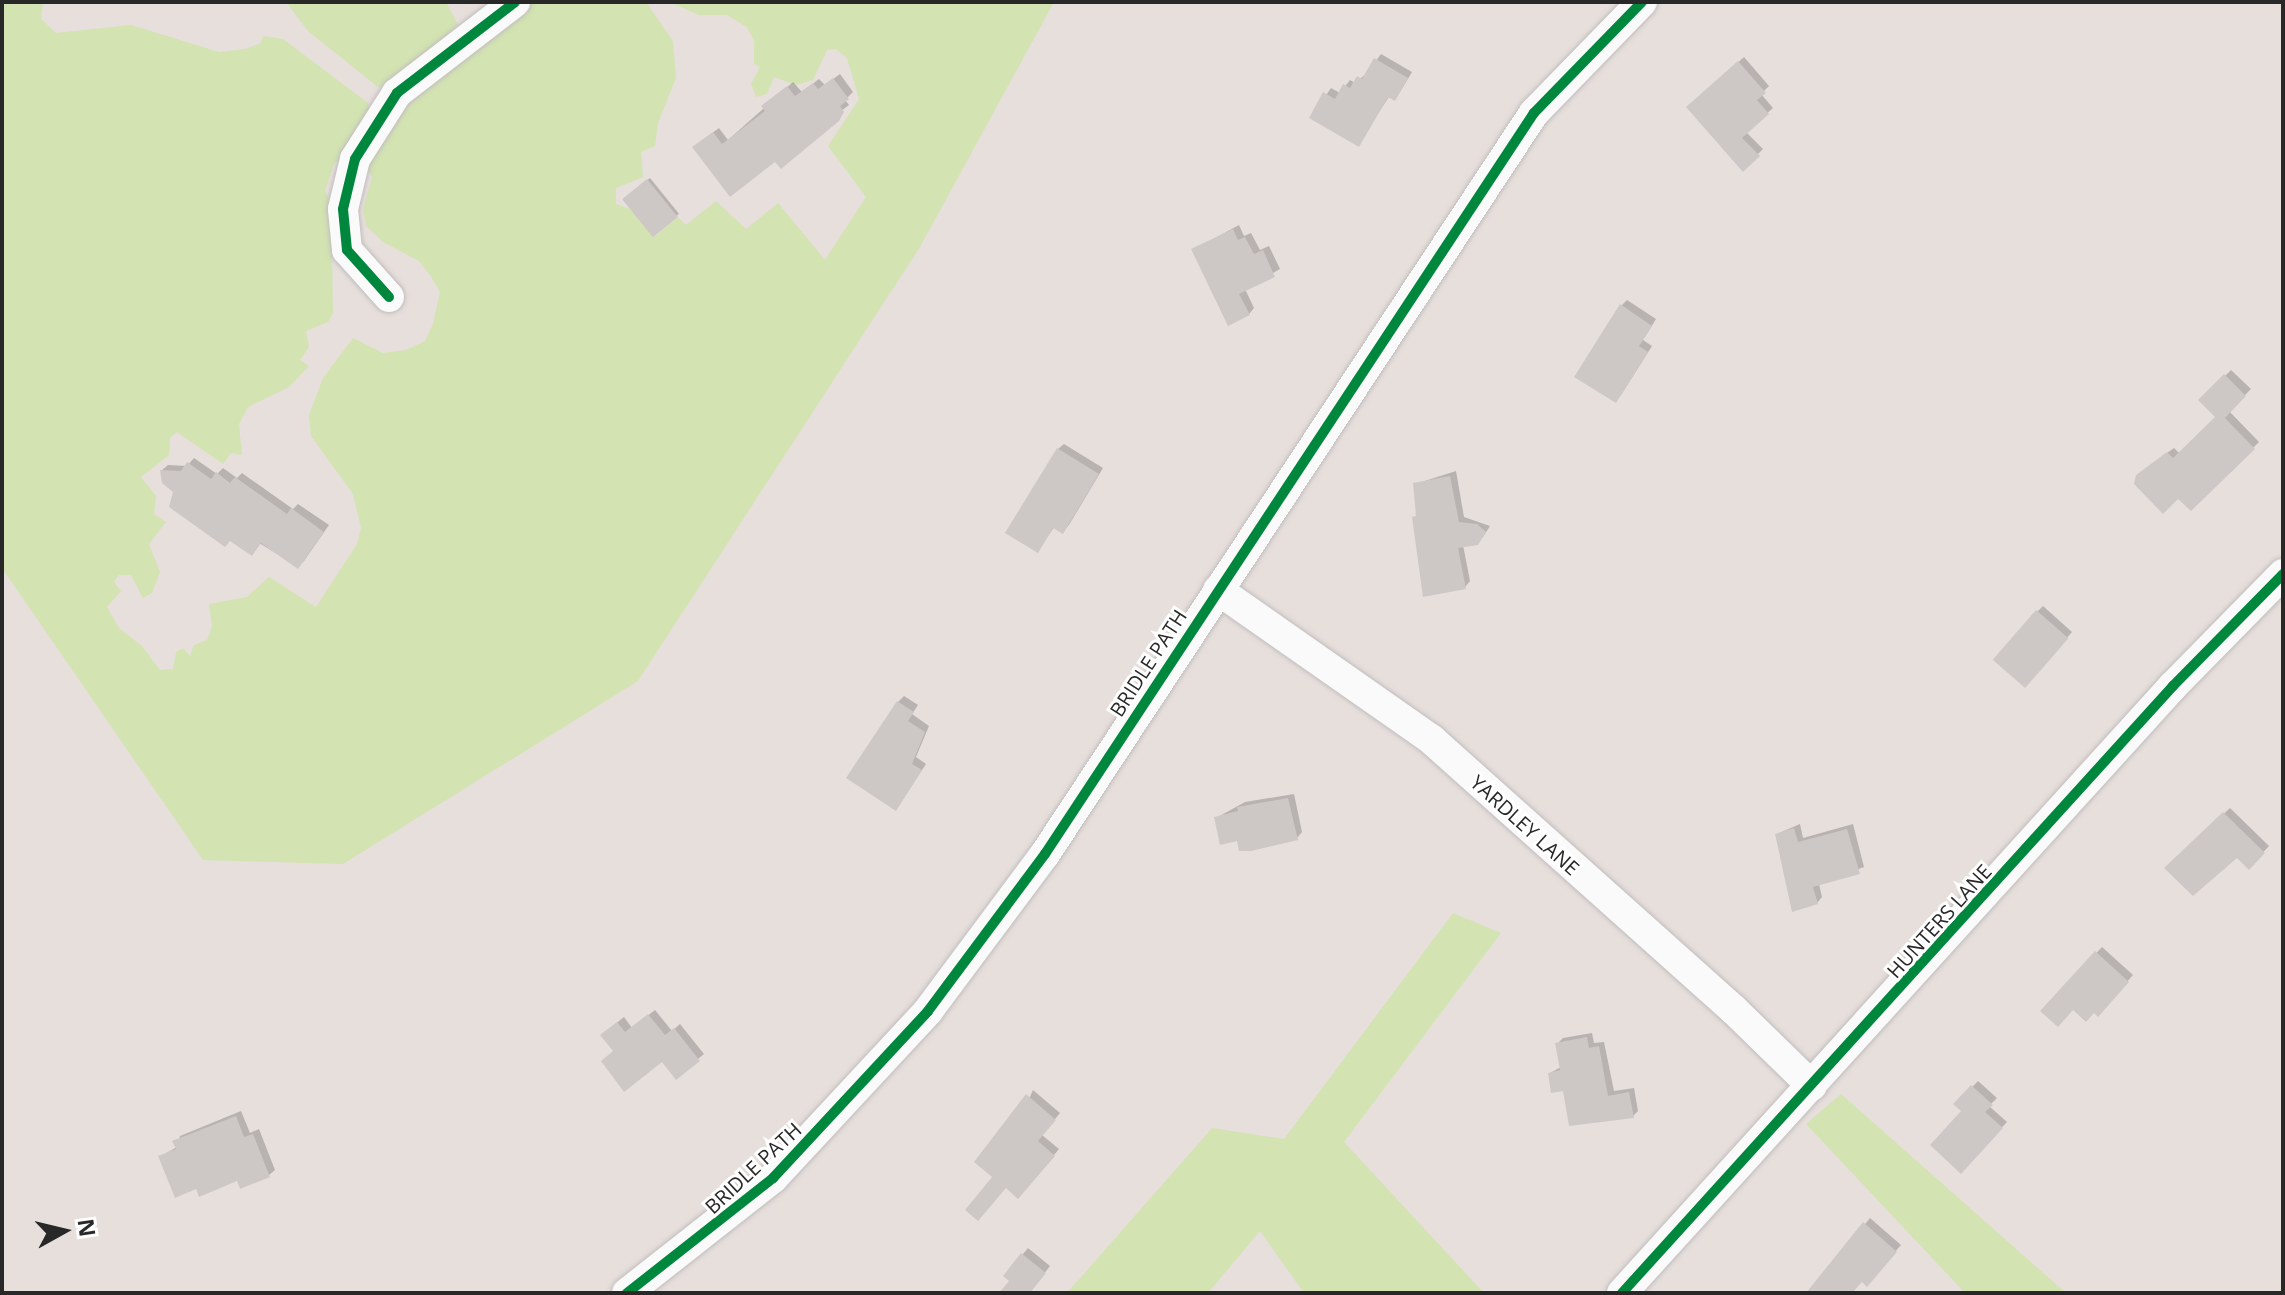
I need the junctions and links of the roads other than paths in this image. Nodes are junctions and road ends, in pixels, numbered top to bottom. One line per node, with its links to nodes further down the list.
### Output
1 (515, 2): 3 (street)
2 (1642, 2): 5 (street, BRIDLE PATH)
3 (389, 297)
4 (2283, 574): 6 (street, HUNTERS LANE)
5 (1218, 590): 6 (street, YARDLEY LANE); 7 (street, BRIDLE PATH)
6 (1812, 1086): 8 (street, HUNTERS LANE)
7 (627, 1293)
8 (1622, 1293)

